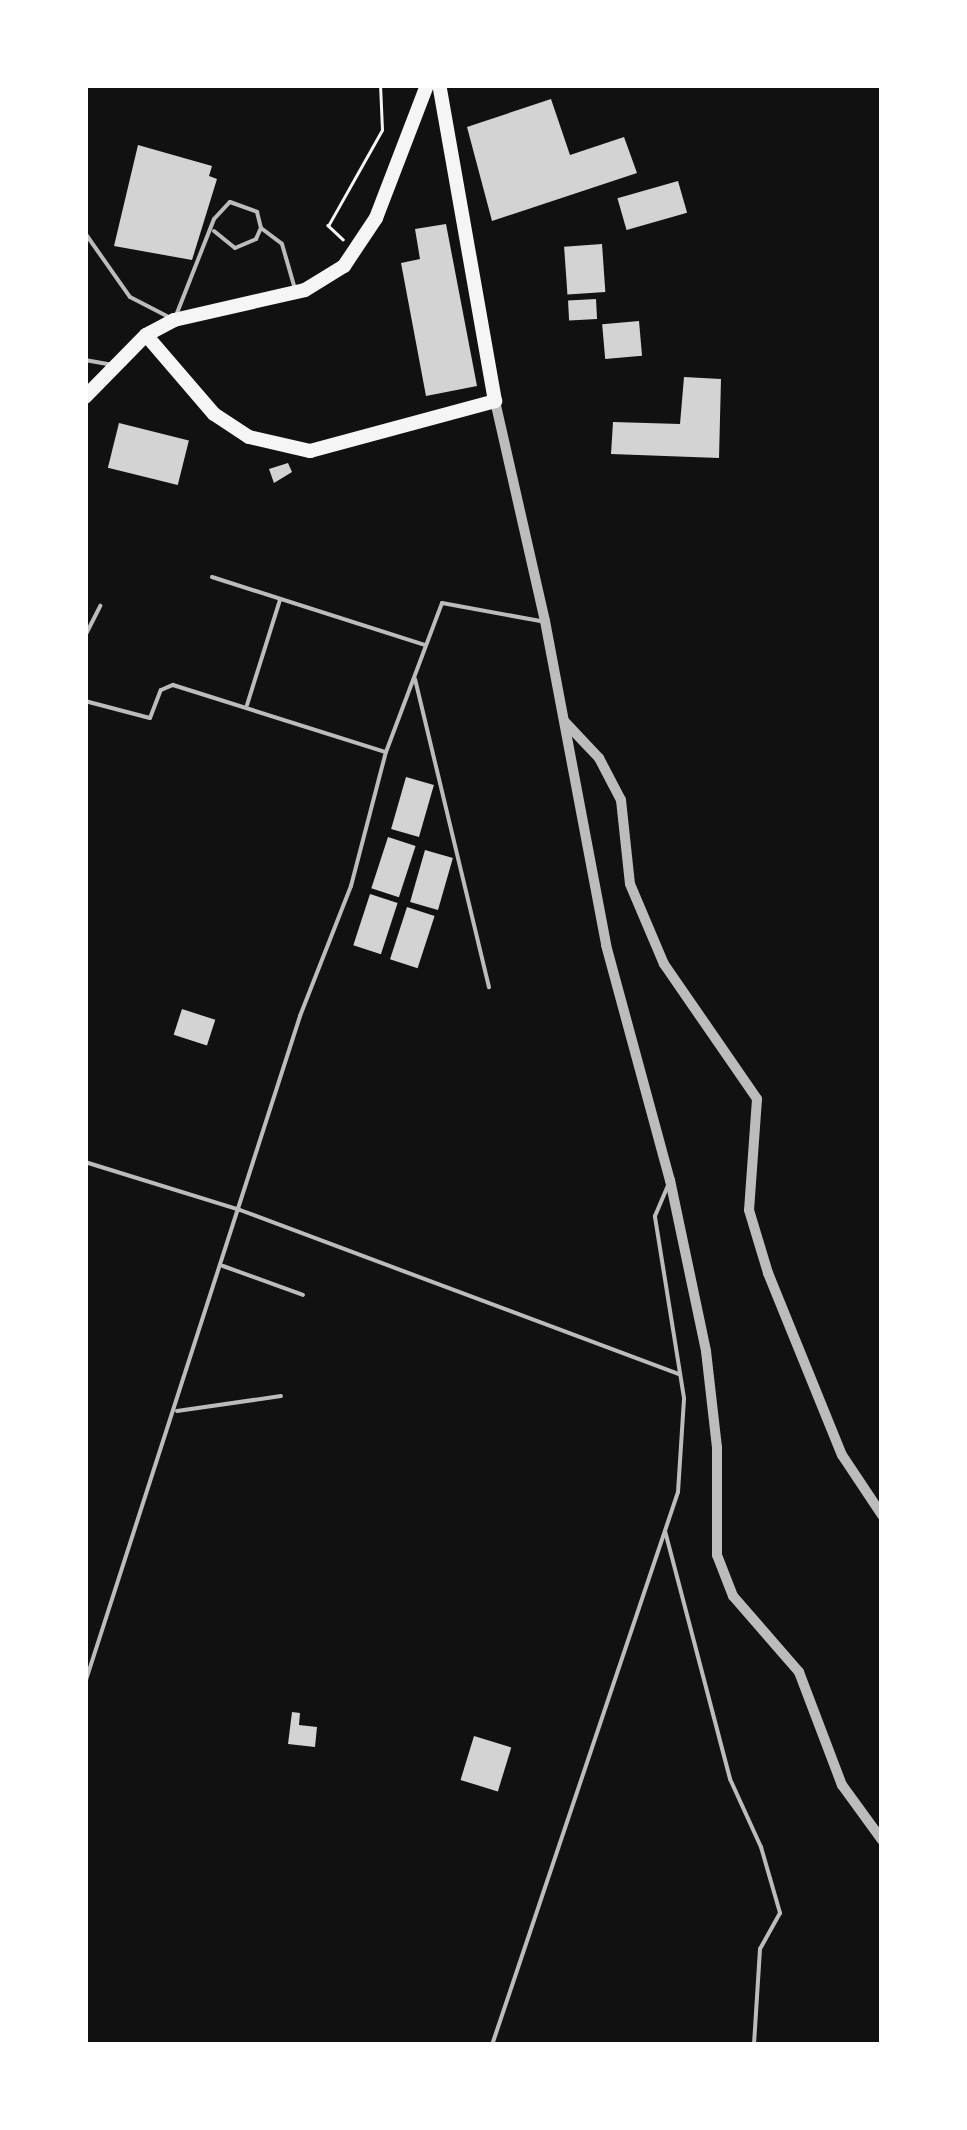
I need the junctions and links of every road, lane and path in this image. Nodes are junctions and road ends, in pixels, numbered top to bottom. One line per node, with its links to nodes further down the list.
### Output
1 (380, 85): 7 (path)
2 (427, 85): 7 (main road)
3 (439, 85): 14 (main road)
4 (261, 228): 5 (lane); 5 (lane); 8 (lane)
5 (214, 231): 9 (lane)
6 (85, 234): 9 (lane)
7 (356, 250): 8 (main road)
8 (296, 292): 9 (main road)
9 (174, 320): 10 (main road)
10 (146, 335): 12 (main road); 14 (main road)
11 (85, 360): 12 (lane)
12 (117, 366): 13 (main road)
13 (85, 397)
14 (495, 401): 18 (street)
15 (212, 577): 16 (lane)
16 (280, 600): 20 (lane); 23 (lane)
17 (100, 606): 19 (lane)
18 (545, 622): 20 (lane); 24 (street)
19 (85, 636)
20 (425, 645): 21 (lane)
21 (415, 679): 25 (lane); 26 (lane)
22 (85, 700): 23 (lane)
23 (247, 705): 25 (lane)
24 (563, 719): 28 (street); 35 (street)
25 (386, 752): 29 (lane)
26 (490, 987)
27 (85, 1162): 29 (lane)
28 (670, 1180): 32 (lane); 38 (street)
29 (240, 1210): 30 (lane); 32 (lane)
30 (222, 1266): 31 (lane); 34 (lane)
31 (303, 1295)
32 (681, 1375): 36 (lane)
33 (281, 1396): 34 (lane)
34 (174, 1411): 37 (lane)
35 (882, 1515)
36 (666, 1531): 39 (lane); 40 (lane)
37 (85, 1684)
38 (882, 1840)
39 (492, 2045)
40 (754, 2045)

